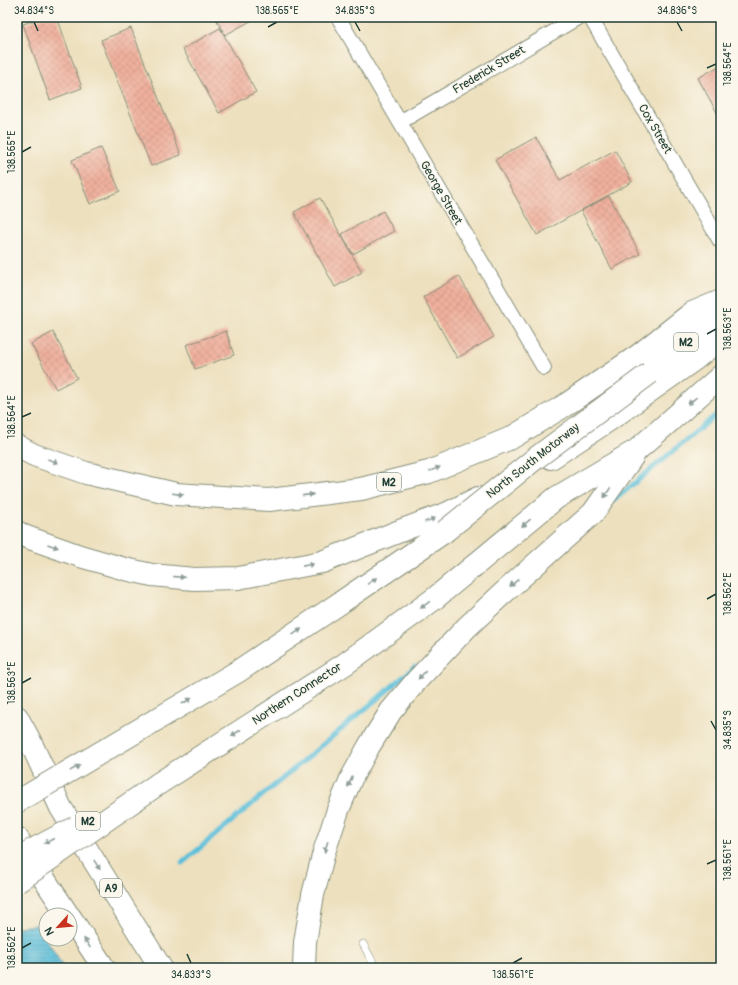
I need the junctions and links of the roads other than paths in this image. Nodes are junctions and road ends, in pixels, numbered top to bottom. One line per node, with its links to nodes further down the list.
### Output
1 (338, 17): 4 (street, George Street)
2 (578, 17): 4 (street, Frederick Street)
3 (590, 17): 5 (street, Cox Street)
4 (400, 122): 9 (street, George Street)
5 (720, 241)
6 (721, 301): 11 (highway, M2, one-way to 6)
7 (721, 312): 17 (highway, North South Motorway / M2, one-way to 7, bridge)
8 (721, 338): 13 (highway, one-way to 8)
9 (544, 368)
10 (721, 376): 12 (highway, M2, one-way to 12)
11 (17, 446)
12 (637, 450): 16 (highway, Northern Connector / M2, one-way to 16); 27 (highway, one-way to 27)
13 (17, 532)
14 (17, 718): 18 (highway, A9)
15 (17, 746): 18 (highway)
16 (158, 784): 20 (highway, Northern Connector / M2, one-way to 20, bridge); 21 (highway, bridge)
17 (17, 802)
18 (61, 808): 26 (highway, A9, one-way to 26)
19 (17, 838): 22 (highway)
20 (17, 858)
21 (17, 882)
22 (63, 907)
23 (78, 929): 25 (highway, one-way to 23)
24 (362, 944): 28 (lane)
25 (104, 968)
26 (161, 968)
27 (304, 968)
28 (376, 968)

